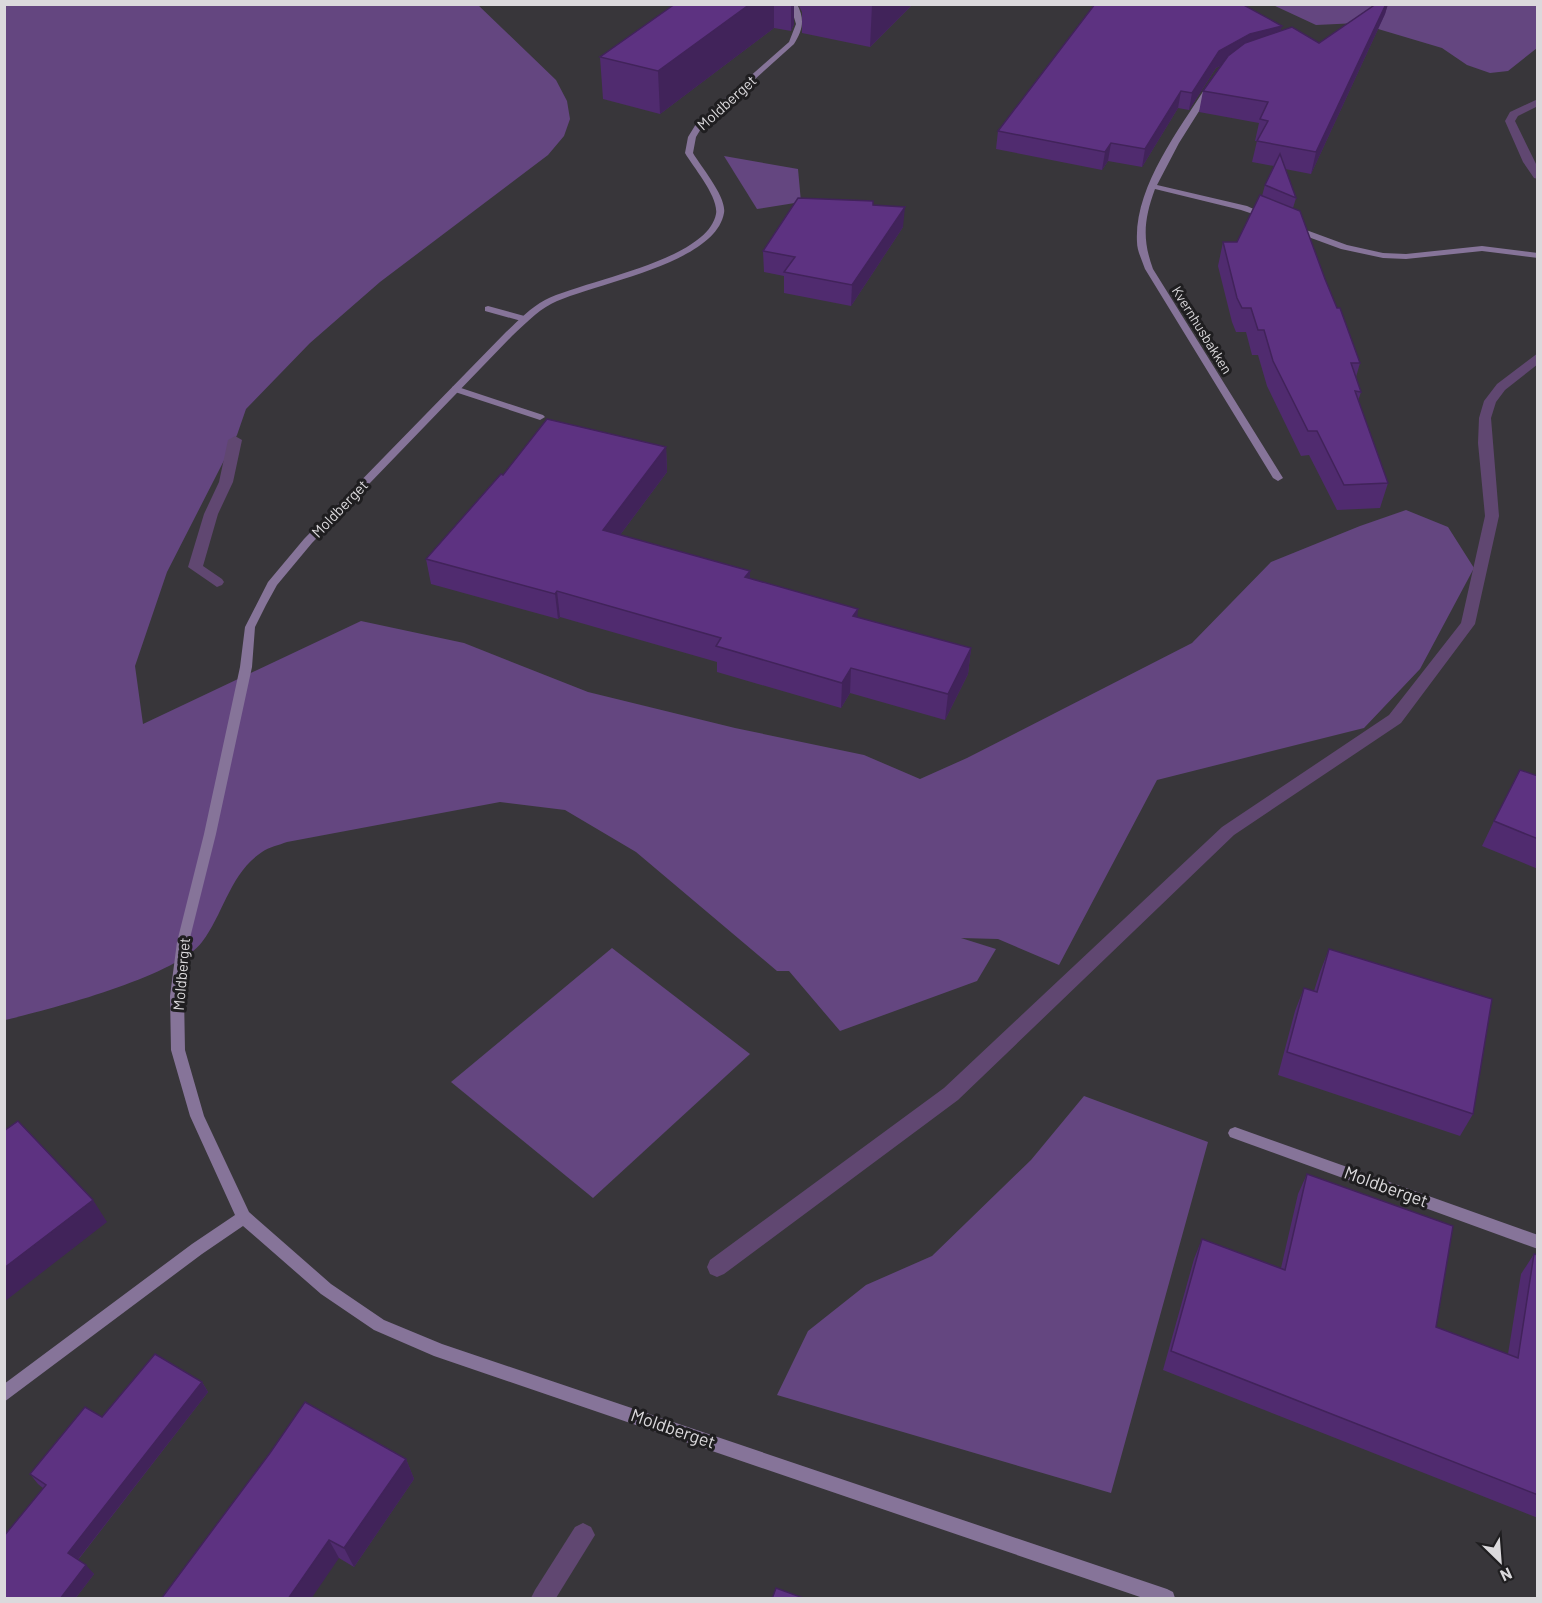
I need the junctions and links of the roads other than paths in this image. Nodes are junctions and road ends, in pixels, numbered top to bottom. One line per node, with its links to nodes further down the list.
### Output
1 (793, 4): 8 (street, Moldberget)
2 (1214, 81): 3 (street, Kvernhusbakken)
3 (1151, 186): 4 (street); 11 (street, Kvernhusbakken)
4 (1276, 220)
5 (1286, 225): 6 (street)
6 (1538, 256)
7 (488, 309): 8 (street)
8 (525, 319): 9 (street, Moldberget)
9 (455, 389): 10 (street); 13 (street, Moldberget)
10 (540, 417)
11 (1278, 478)
12 (1235, 1132): 14 (street, Moldberget)
13 (244, 1217): 15 (street); 16 (street, Moldberget)
14 (1538, 1242)
15 (4, 1394)
16 (1131, 1593): 17 (street, Moldberget)
17 (1167, 1599)

